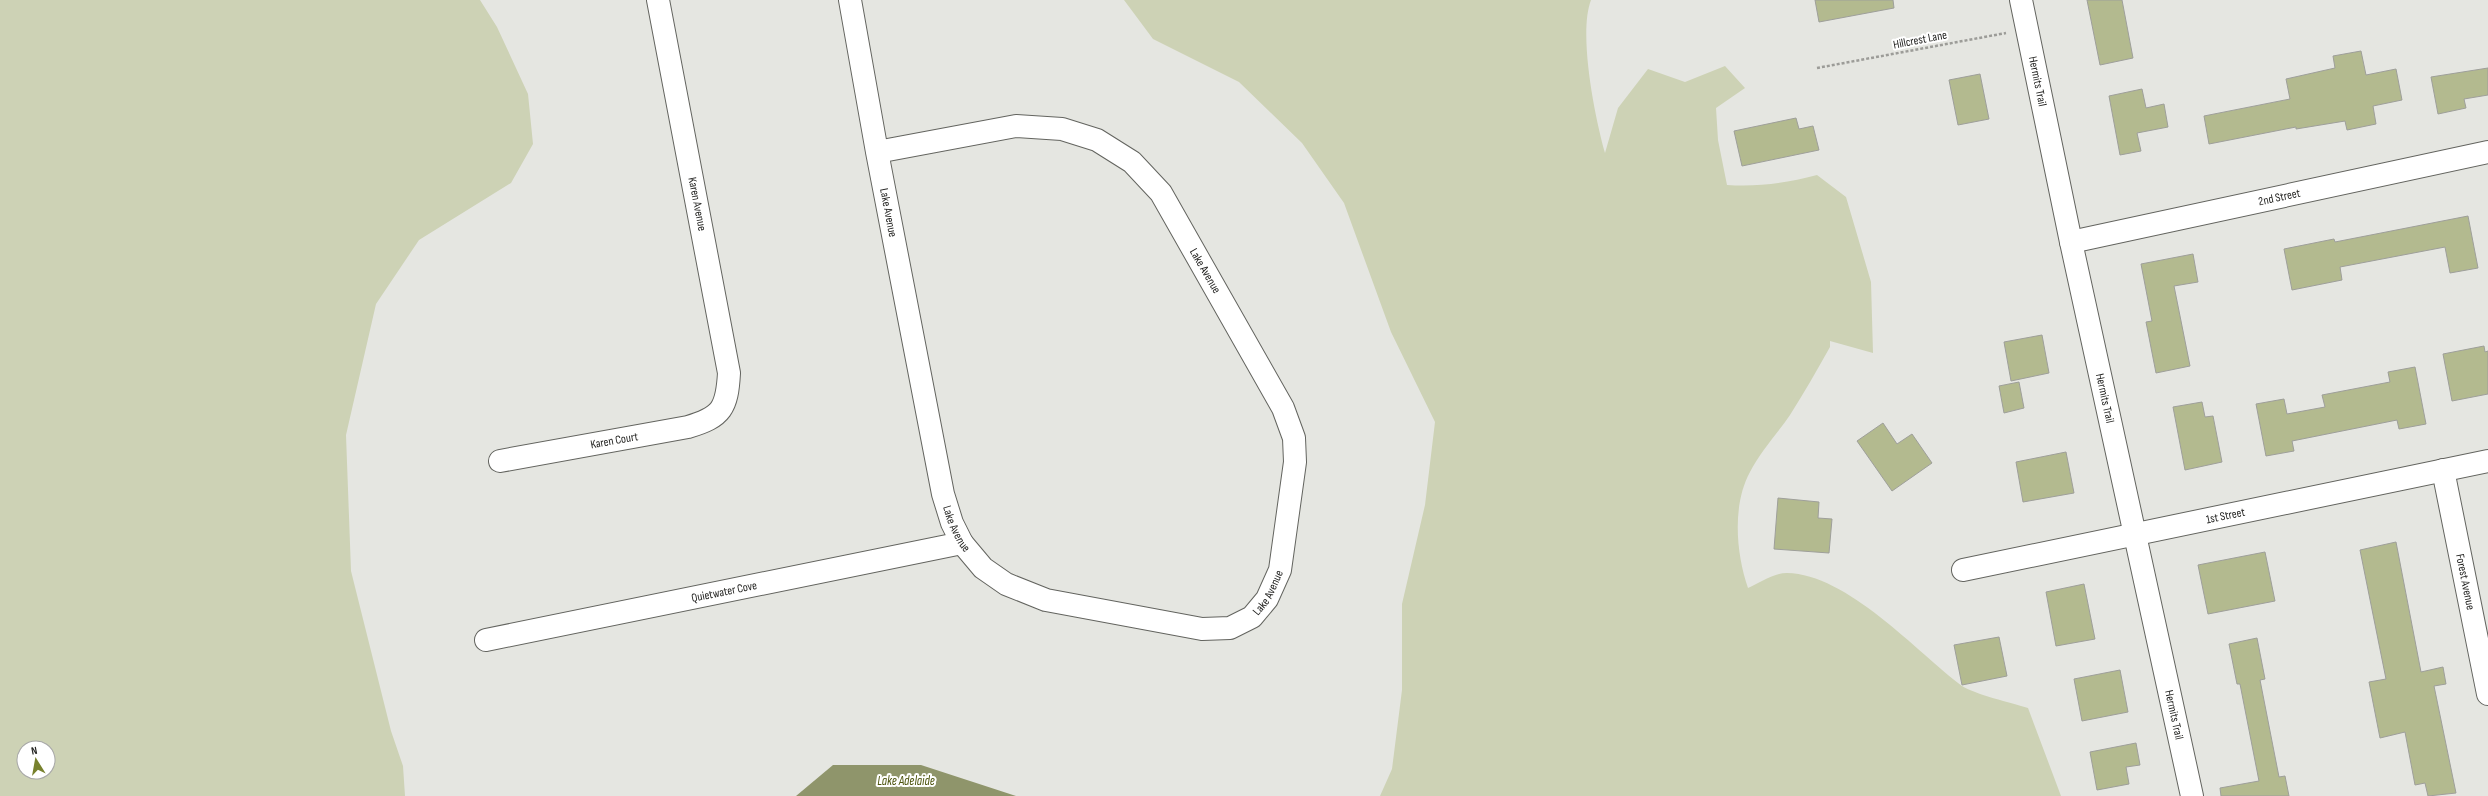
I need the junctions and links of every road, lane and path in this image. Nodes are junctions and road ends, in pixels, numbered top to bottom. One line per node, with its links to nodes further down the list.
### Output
1 (658, 0): 9 (street, Karen Avenue)
2 (2021, 0): 4 (street, Hermits Trail)
3 (855, 1): 6 (street, Lake Avenue)
4 (2027, 29): 5 (path, Hillcrest Lane); 8 (street, Hermits Trail)
5 (1817, 68)
6 (877, 152): 14 (street, Lake Avenue); 14 (street, Lake Avenue)
7 (2488, 152): 8 (street, 2nd Street)
8 (2071, 242): 13 (street, Hermits Trail)
9 (722, 408): 10 (street, Karen Court)
10 (500, 461)
11 (2488, 461): 12 (street, 1st Street)
12 (2443, 470): 13 (street, 1st Street); 17 (street, Forest Avenue)
13 (2134, 535): 15 (street, 1st Street); 18 (street, Hermits Trail)
14 (962, 543): 16 (street, Quietwater Cove)
15 (1963, 570)
16 (486, 640)
17 (2488, 694)
18 (2192, 796)

